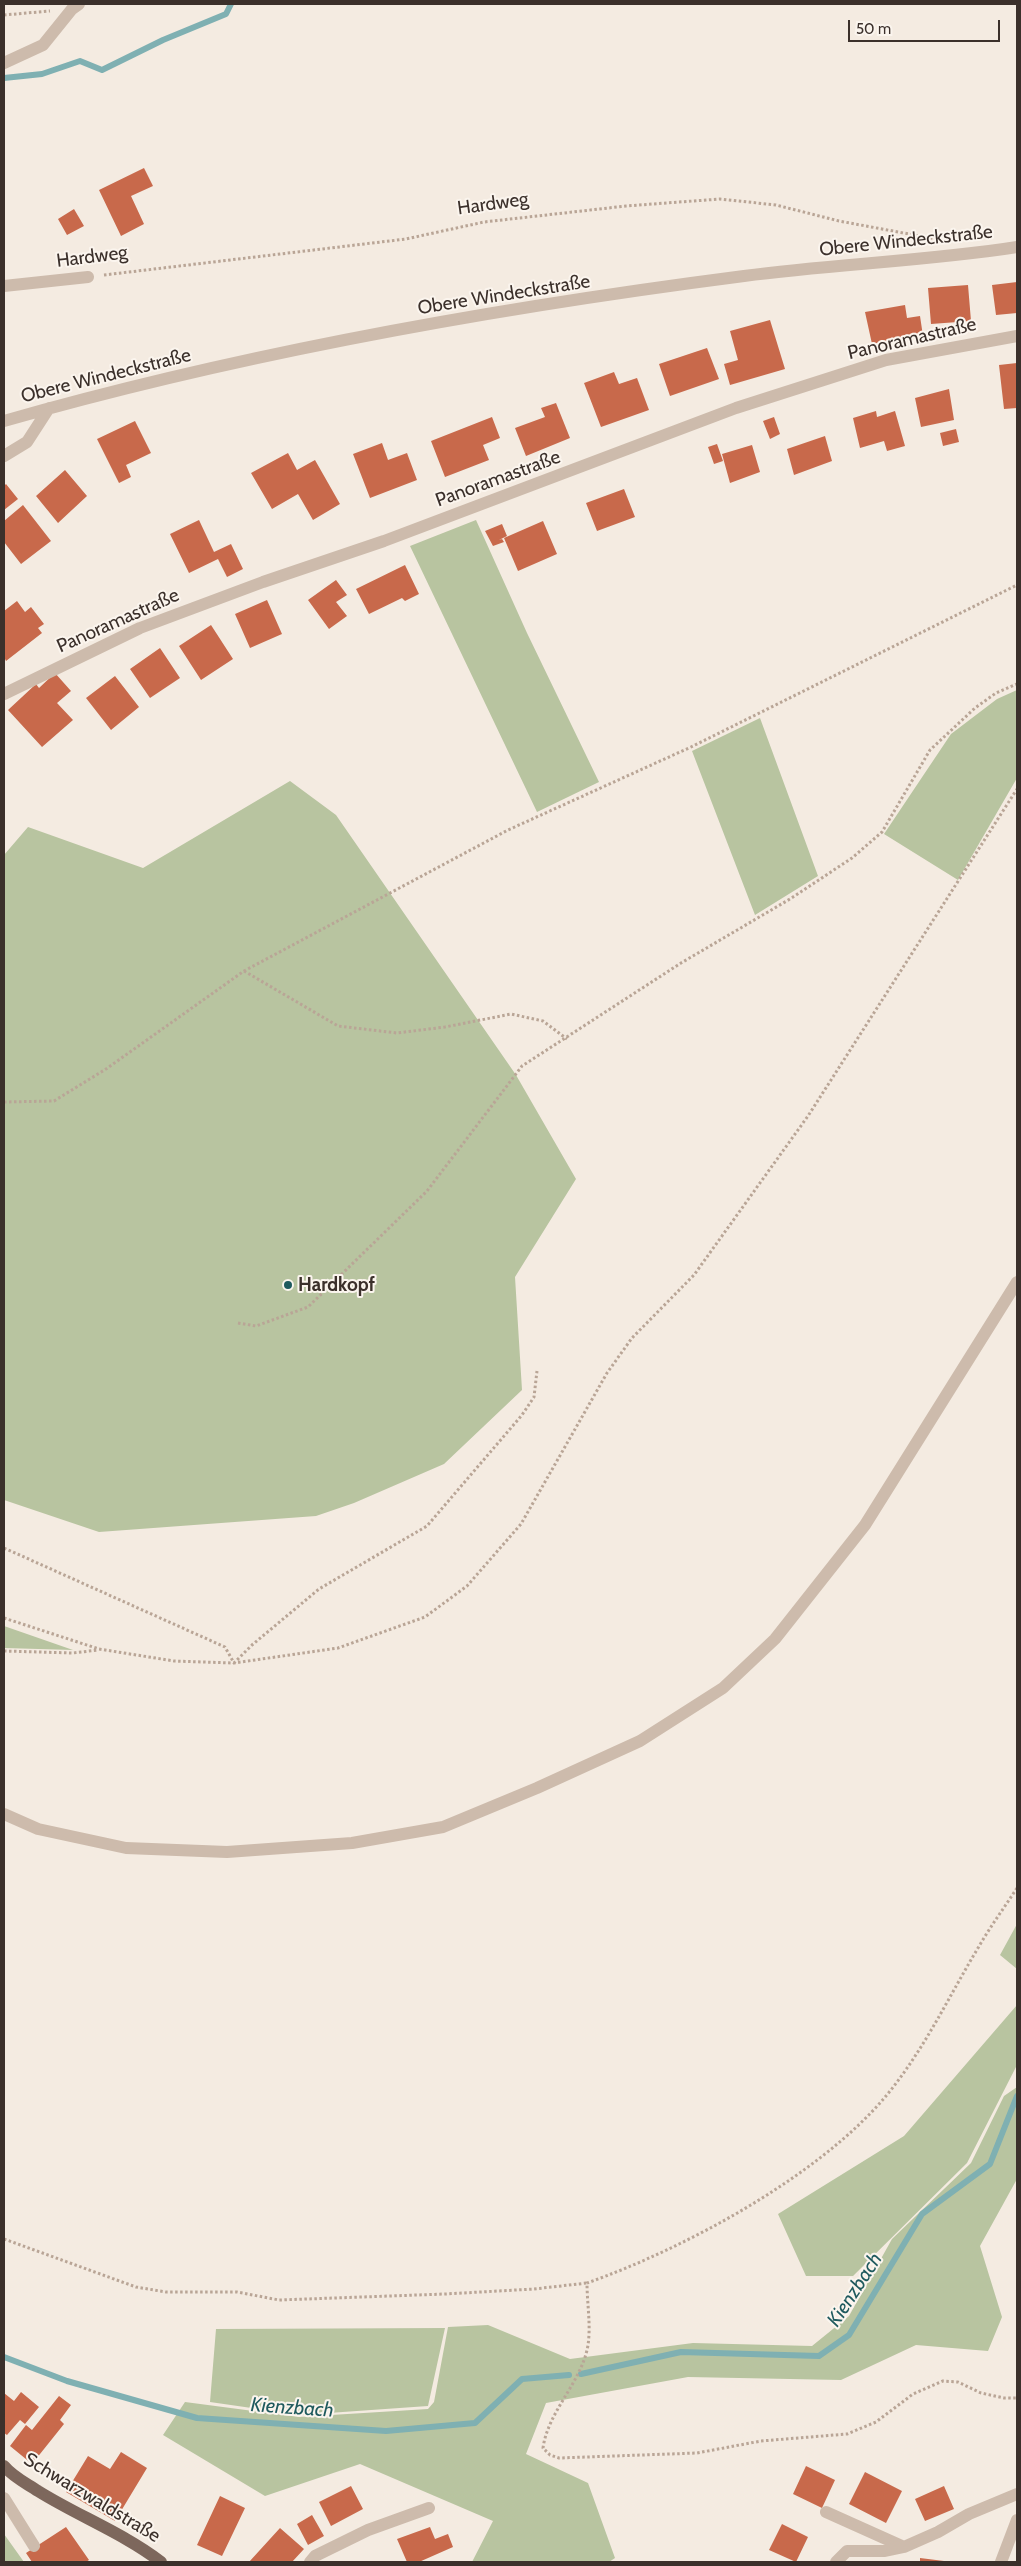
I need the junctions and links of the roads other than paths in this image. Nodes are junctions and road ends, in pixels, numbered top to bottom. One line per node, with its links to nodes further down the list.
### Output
1 (75, 6): 2 (street)
2 (4, 63)
3 (1017, 248): 7 (street, Obere Windeckstraße)
4 (88, 277): 5 (street, Hardweg)
5 (4, 286)
6 (1017, 336): 10 (street, Panoramastraße)
7 (49, 408): 8 (street, Obere Windeckstraße); 9 (street)
8 (4, 421)
9 (4, 456)
10 (4, 694)
11 (1017, 1282): 12 (street)
12 (4, 1814)
13 (6, 2473): 21 (main road, Schwarzwaldstraße)
14 (1017, 2494): 20 (street)
15 (4, 2498): 19 (street)
16 (429, 2508): 22 (street)
17 (826, 2512): 20 (street)
18 (1017, 2520): 24 (street)
19 (34, 2546)
20 (904, 2547): 23 (street)
21 (161, 2562)
22 (310, 2562)
23 (836, 2562)
24 (1002, 2562)

